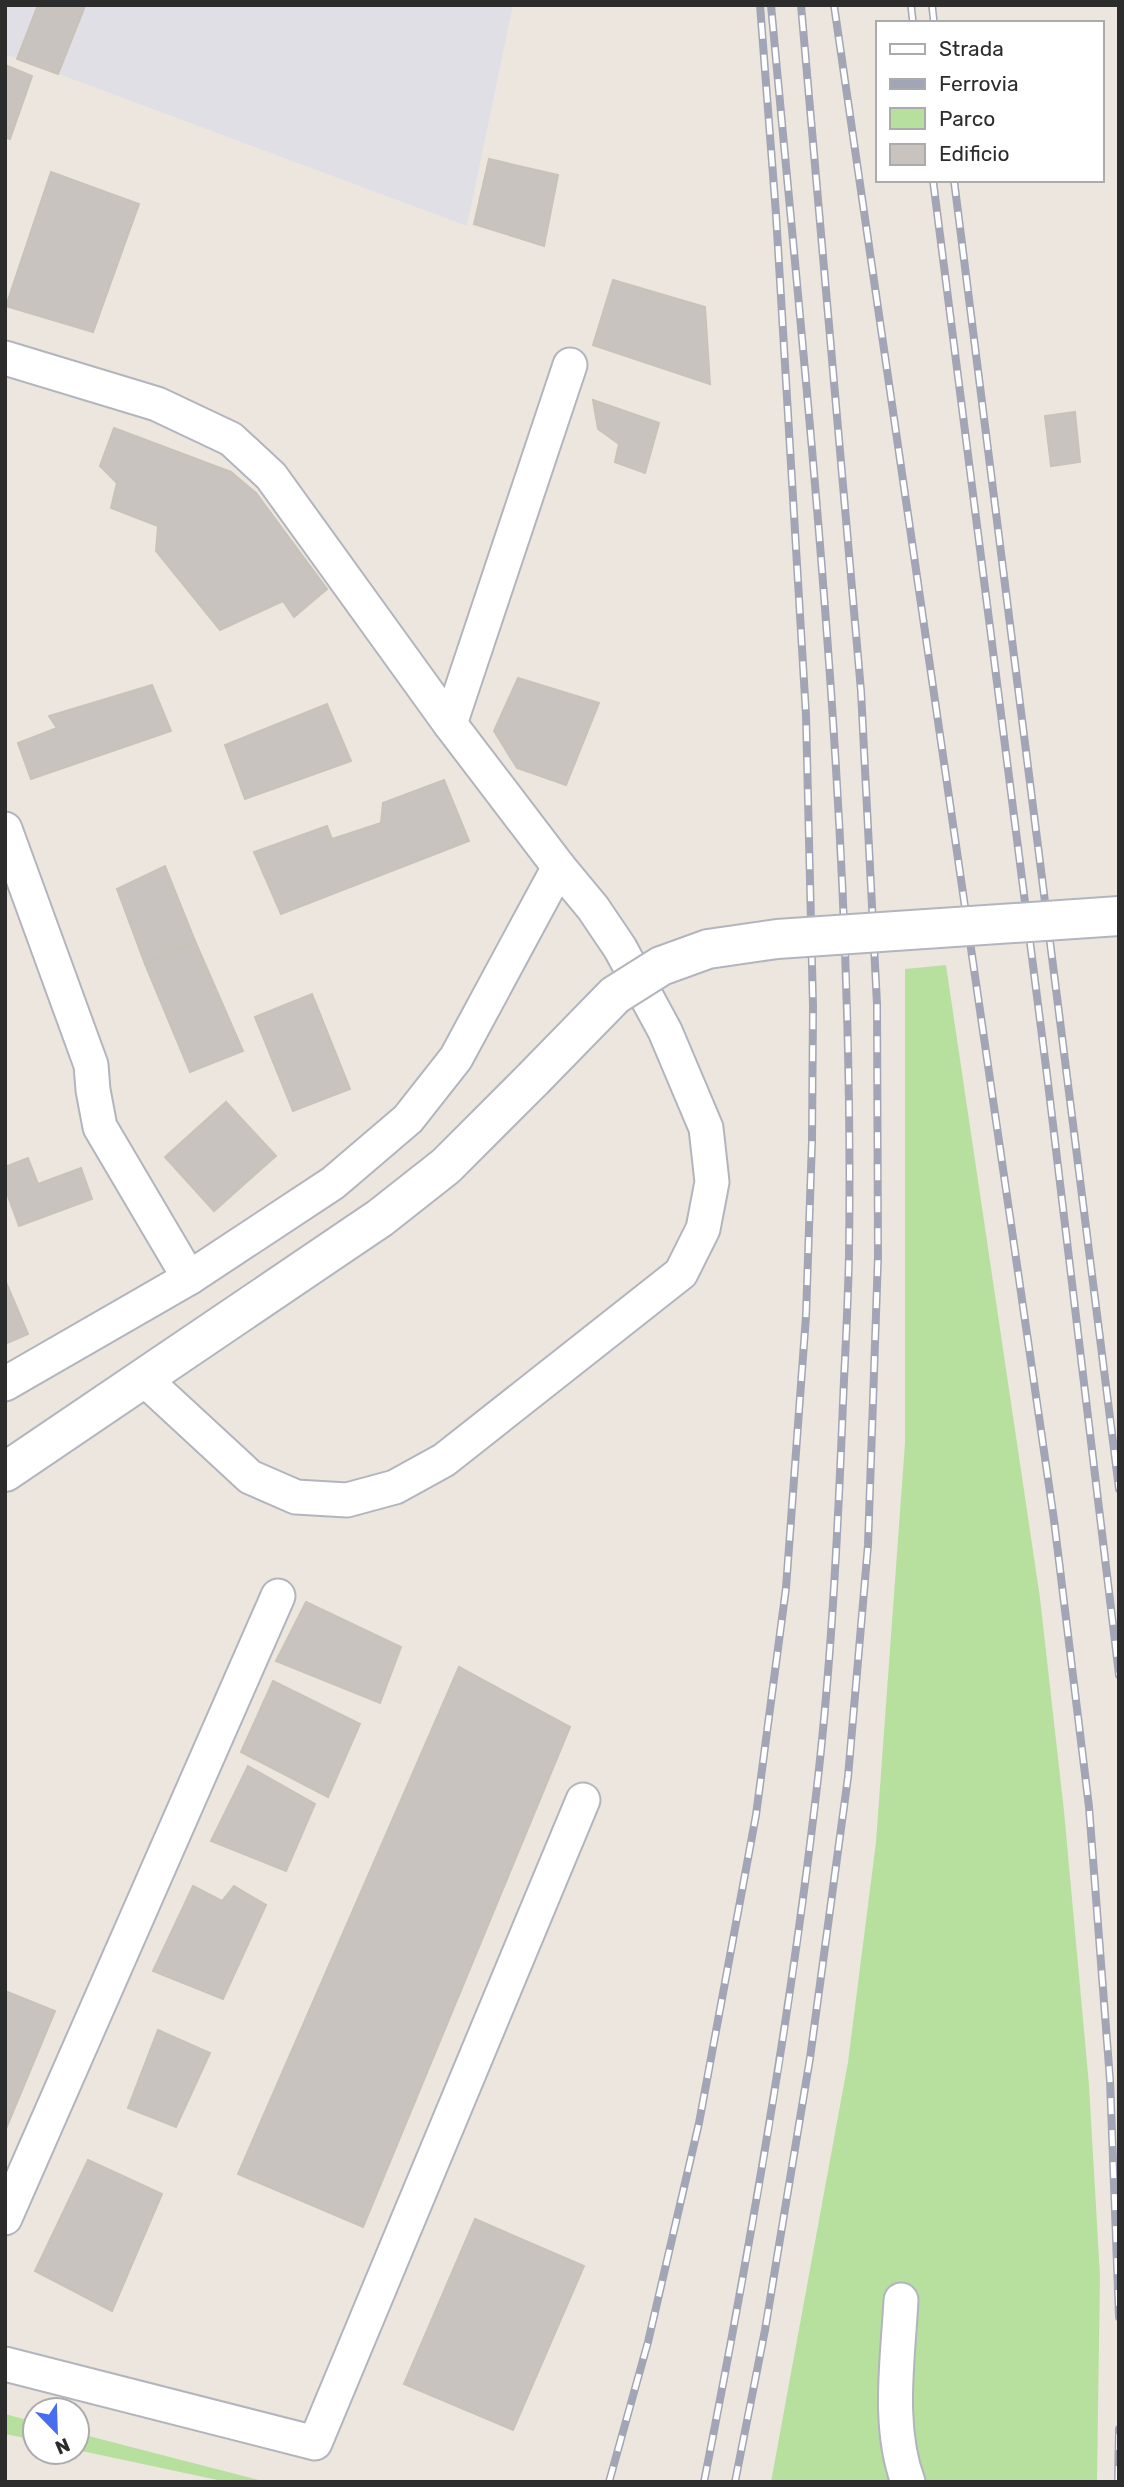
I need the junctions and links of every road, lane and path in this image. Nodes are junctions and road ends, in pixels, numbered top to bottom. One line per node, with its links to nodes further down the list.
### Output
1 (5, 358): 3 (street)
2 (570, 365): 3 (street)
3 (450, 724): 5 (street)
4 (5, 829): 7 (street)
5 (559, 867): 7 (street); 8 (street)
6 (1119, 916): 8 (street, bridge)
7 (188, 1278): 9 (street)
8 (143, 1378): 10 (street)
9 (5, 1384)
10 (5, 1472)
11 (278, 1596): 13 (street)
12 (583, 1800): 15 (street)
13 (5, 2218)
14 (901, 2300): 16 (street)
15 (5, 2364)
16 (908, 2482)

